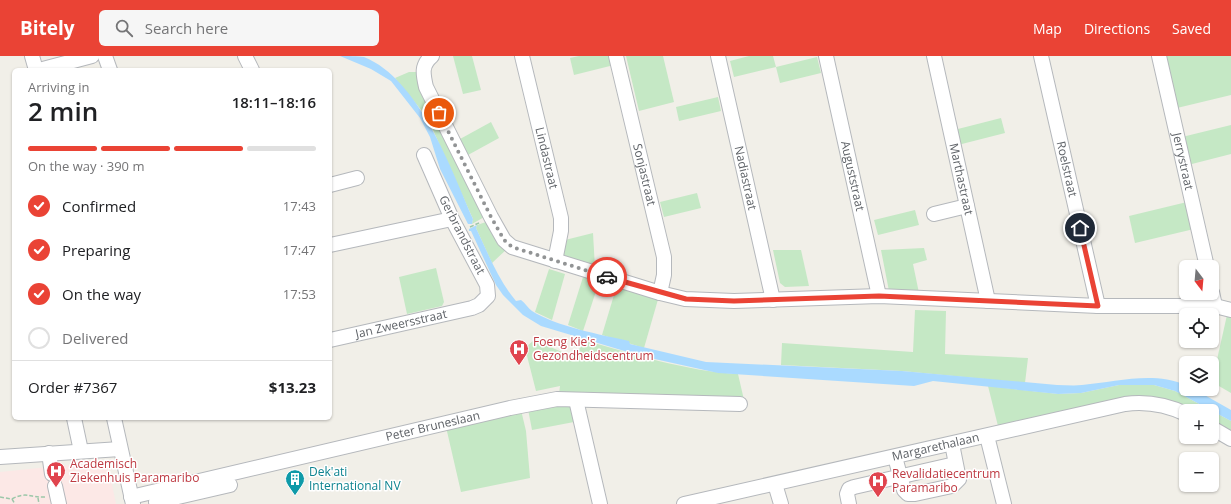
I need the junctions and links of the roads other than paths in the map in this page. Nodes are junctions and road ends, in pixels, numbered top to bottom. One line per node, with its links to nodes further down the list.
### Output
1 (32, 56): 13 (street)
2 (92, 56): 14 (street)
3 (106, 56): 15 (street)
4 (245, 56): 16 (street)
5 (432, 56): 25 (street)
6 (522, 56): 25 (street, Lindastraat)
7 (616, 56): 26 (street, Sonjastraat)
8 (718, 56): 28 (street, Nadiastraat)
9 (826, 56): 27 (street, Auguststraat)
10 (934, 56): 20 (street, Marthastraat)
11 (1041, 56): 31 (street, Roelstraat)
12 (1159, 56): 24 (street, Jerrystraat)
13 (35, 68)
14 (47, 68)
15 (109, 68)
16 (251, 68)
17 (424, 155): 22 (street, Gerbrandstraat)
18 (357, 178): 19 (street)
19 (332, 184)
20 (967, 206): 21 (street); 30 (street, Marthastraat)
21 (934, 214)
22 (452, 219): 23 (street); 33 (street, Gerbrandstraat)
23 (332, 245)
24 (1205, 260)
25 (555, 261): 26 (street)
26 (660, 293): 28 (street)
27 (879, 296): 28 (street); 30 (street)
28 (773, 300)
29 (1214, 300): 32 (street)
30 (988, 301): 31 (street)
31 (1098, 306): 32 (street)
32 (1215, 306): 34 (street)
33 (472, 308): 35 (street, Jan Zweersstraat)
34 (1231, 310)
35 (332, 340)
36 (576, 400): 37 (street, Peter Bruneslaan); 55 (street, Peter Bruneslaan); 60 (street)
37 (740, 404)
38 (1179, 412): 42 (street, Margarethalaan)
39 (74, 420): 46 (street)
40 (114, 420): 45 (street)
41 (1219, 432): 43 (street)
42 (987, 436): 44 (street, Margarethalaan); 64 (street)
43 (1231, 439)
44 (952, 444): 49 (street, Margarethalaan); 50 (street)
45 (120, 449): 46 (street); 58 (street)
46 (81, 451): 47 (street)
47 (49, 453): 48 (street); 54 (street)
48 (0, 457)
49 (895, 457): 51 (street, Margarethalaan); 52 (street)
50 (955, 464): 52 (street); 57 (street)
51 (839, 470): 53 (street, Margarethalaan); 56 (street)
52 (901, 477): 56 (street); 57 (street)
53 (775, 484): 61 (street, Margarethalaan); 62 (street)
54 (56, 490)
55 (186, 490): 58 (street, Peter Bruneslaan); 59 (street)
56 (848, 490): 63 (street)
57 (906, 499)
58 (132, 501)
59 (156, 502)
60 (600, 504)
61 (684, 504)
62 (781, 504)
63 (849, 504)
64 (1004, 504)

